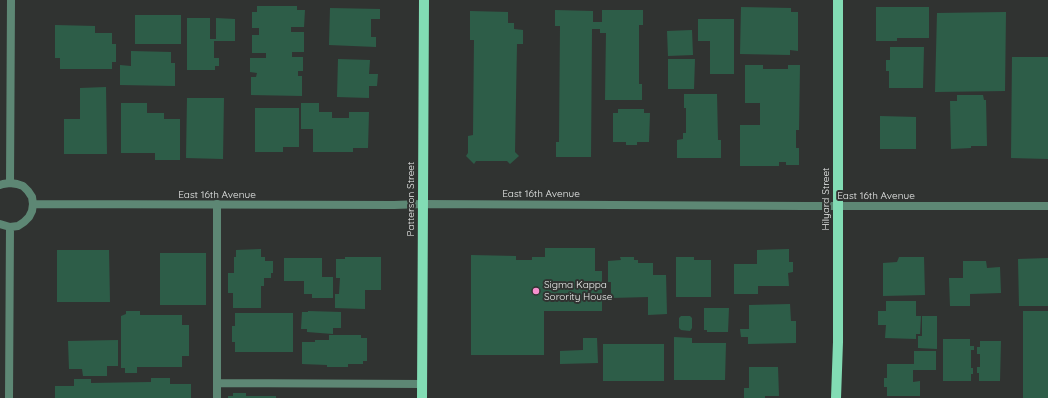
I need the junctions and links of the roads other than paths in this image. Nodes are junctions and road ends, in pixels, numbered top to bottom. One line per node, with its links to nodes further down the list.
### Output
1 (11, 0): 4 (street)
2 (424, 0): 8 (main road, Patterson Street)
3 (838, 0): 9 (main road, Hilyard Street)
4 (10, 183): 5 (street); 6 (street)
5 (0, 185)
6 (33, 204): 7 (street, East 16th Avenue); 12 (street)
7 (217, 204): 8 (street, East 16th Avenue); 13 (street)
8 (422, 204): 9 (street, East 16th Avenue); 14 (main road, Patterson Street)
9 (838, 206): 10 (street, East 16th Avenue); 18 (main road, Hilyard Street)
10 (1048, 206)
11 (0, 224): 12 (street)
12 (10, 227): 15 (street)
13 (217, 383): 14 (street); 16 (street)
14 (422, 384): 17 (main road, Patterson Street)
15 (9, 398)
16 (217, 398)
17 (422, 398)
18 (836, 398)

